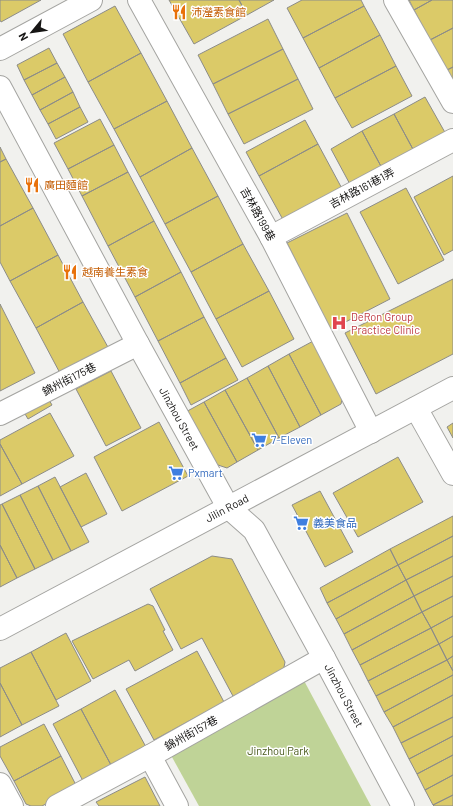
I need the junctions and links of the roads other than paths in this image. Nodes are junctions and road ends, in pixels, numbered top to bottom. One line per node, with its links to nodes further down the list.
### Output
1 (91, 0): 4 (street)
2 (139, 0): 8 (street, 吉林路199巷)
3 (396, 0): 6 (street)
4 (0, 49)
5 (0, 87): 9 (street, Jinzhou Street)
6 (453, 102)
7 (453, 140): 8 (street, 吉林路161巷1弄)
8 (271, 237): 13 (street, 吉林路199巷)
9 (138, 344): 12 (street, 錦州街175巷); 15 (street, Jinzhou Street)
10 (453, 388): 11 (street, Jilin Road)
11 (416, 408): 13 (street, Jilin Road); 14 (street)
12 (0, 414)
13 (370, 432): 15 (street, Jilin Road)
14 (453, 474)
15 (228, 507): 16 (street, Jilin Road); 17 (street, Jinzhou Street)
16 (0, 629)
17 (324, 658): 18 (street, 錦州街157巷); 23 (street, Jinzhou Street)
18 (150, 756): 21 (street, 錦州街157巷); 22 (street)
19 (0, 784): 20 (street)
20 (12, 806)
21 (57, 806)
22 (177, 806)
23 (403, 806)

